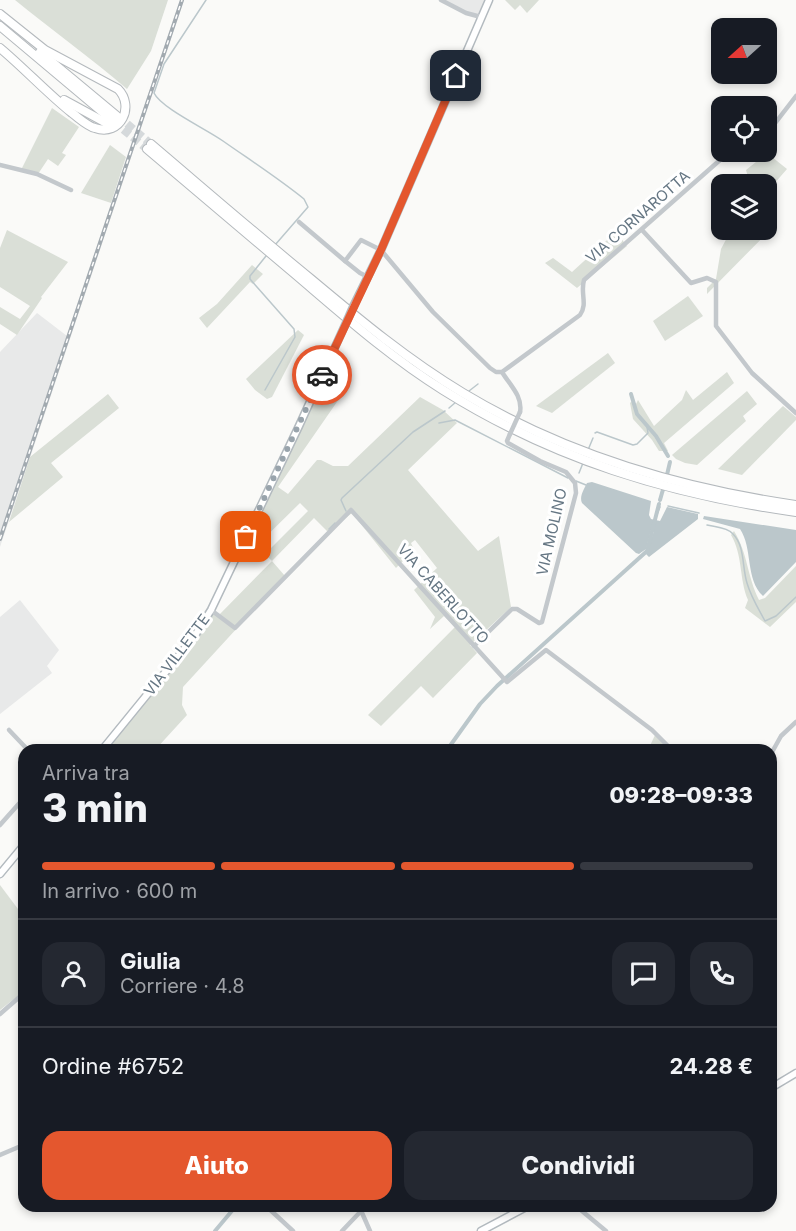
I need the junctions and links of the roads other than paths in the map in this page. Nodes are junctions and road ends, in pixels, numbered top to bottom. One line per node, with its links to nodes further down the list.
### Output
1 (441, 0): 4 (street)
2 (489, 0): 4 (street, VIA VILLETTE)
3 (0, 16): 7 (highway); 9 (highway)
4 (482, 17): 16 (street, VIA VILLETTE)
5 (0, 26): 9 (highway)
6 (0, 48): 7 (highway)
7 (40, 84): 9 (highway)
8 (796, 96): 10 (street)
9 (114, 120)
10 (777, 121)
11 (718, 162): 15 (street, VIA CORNAROTTA)
12 (0, 165): 13 (street)
13 (72, 190)
14 (299, 222): 17 (street)
15 (642, 230): 19 (street, VIA CORNAROTTA); 20 (street)
16 (381, 250): 17 (street); 18 (street, VIA VILLETTE); 19 (street, VIA MOLINO)
17 (345, 261): 18 (street)
18 (368, 277): 23 (street, VIA VILLETTE, bridge)
19 (499, 372): 24 (street, VIA MOLINO, bridge)
20 (796, 413)
21 (796, 505): 22 (highway)
22 (796, 512)
23 (211, 610): 24 (street, VIA CABERLOTTO); 28 (street, VIA VILLETTE)
24 (474, 646): 29 (street, VIA CABERLOTTO)
25 (796, 722): 30 (street)
26 (9, 730): 27 (street)
27 (22, 744)
28 (107, 744)
29 (666, 744)
30 (776, 744)
31 (18, 805): 32 (street)
32 (0, 825)
33 (18, 852): 34 (street)
34 (0, 874)
35 (18, 998): 36 (street)
36 (0, 1014)
37 (796, 1073): 38 (street)
38 (777, 1084)
39 (18, 1147): 40 (street)
40 (0, 1155)
41 (272, 1212): 46 (street)
42 (357, 1212): 47 (street)
43 (362, 1212): 48 (street)
44 (517, 1212): 49 (street)
45 (583, 1212): 50 (street)
46 (293, 1231)
47 (342, 1231)
48 (370, 1231)
49 (481, 1231)
50 (606, 1231)

